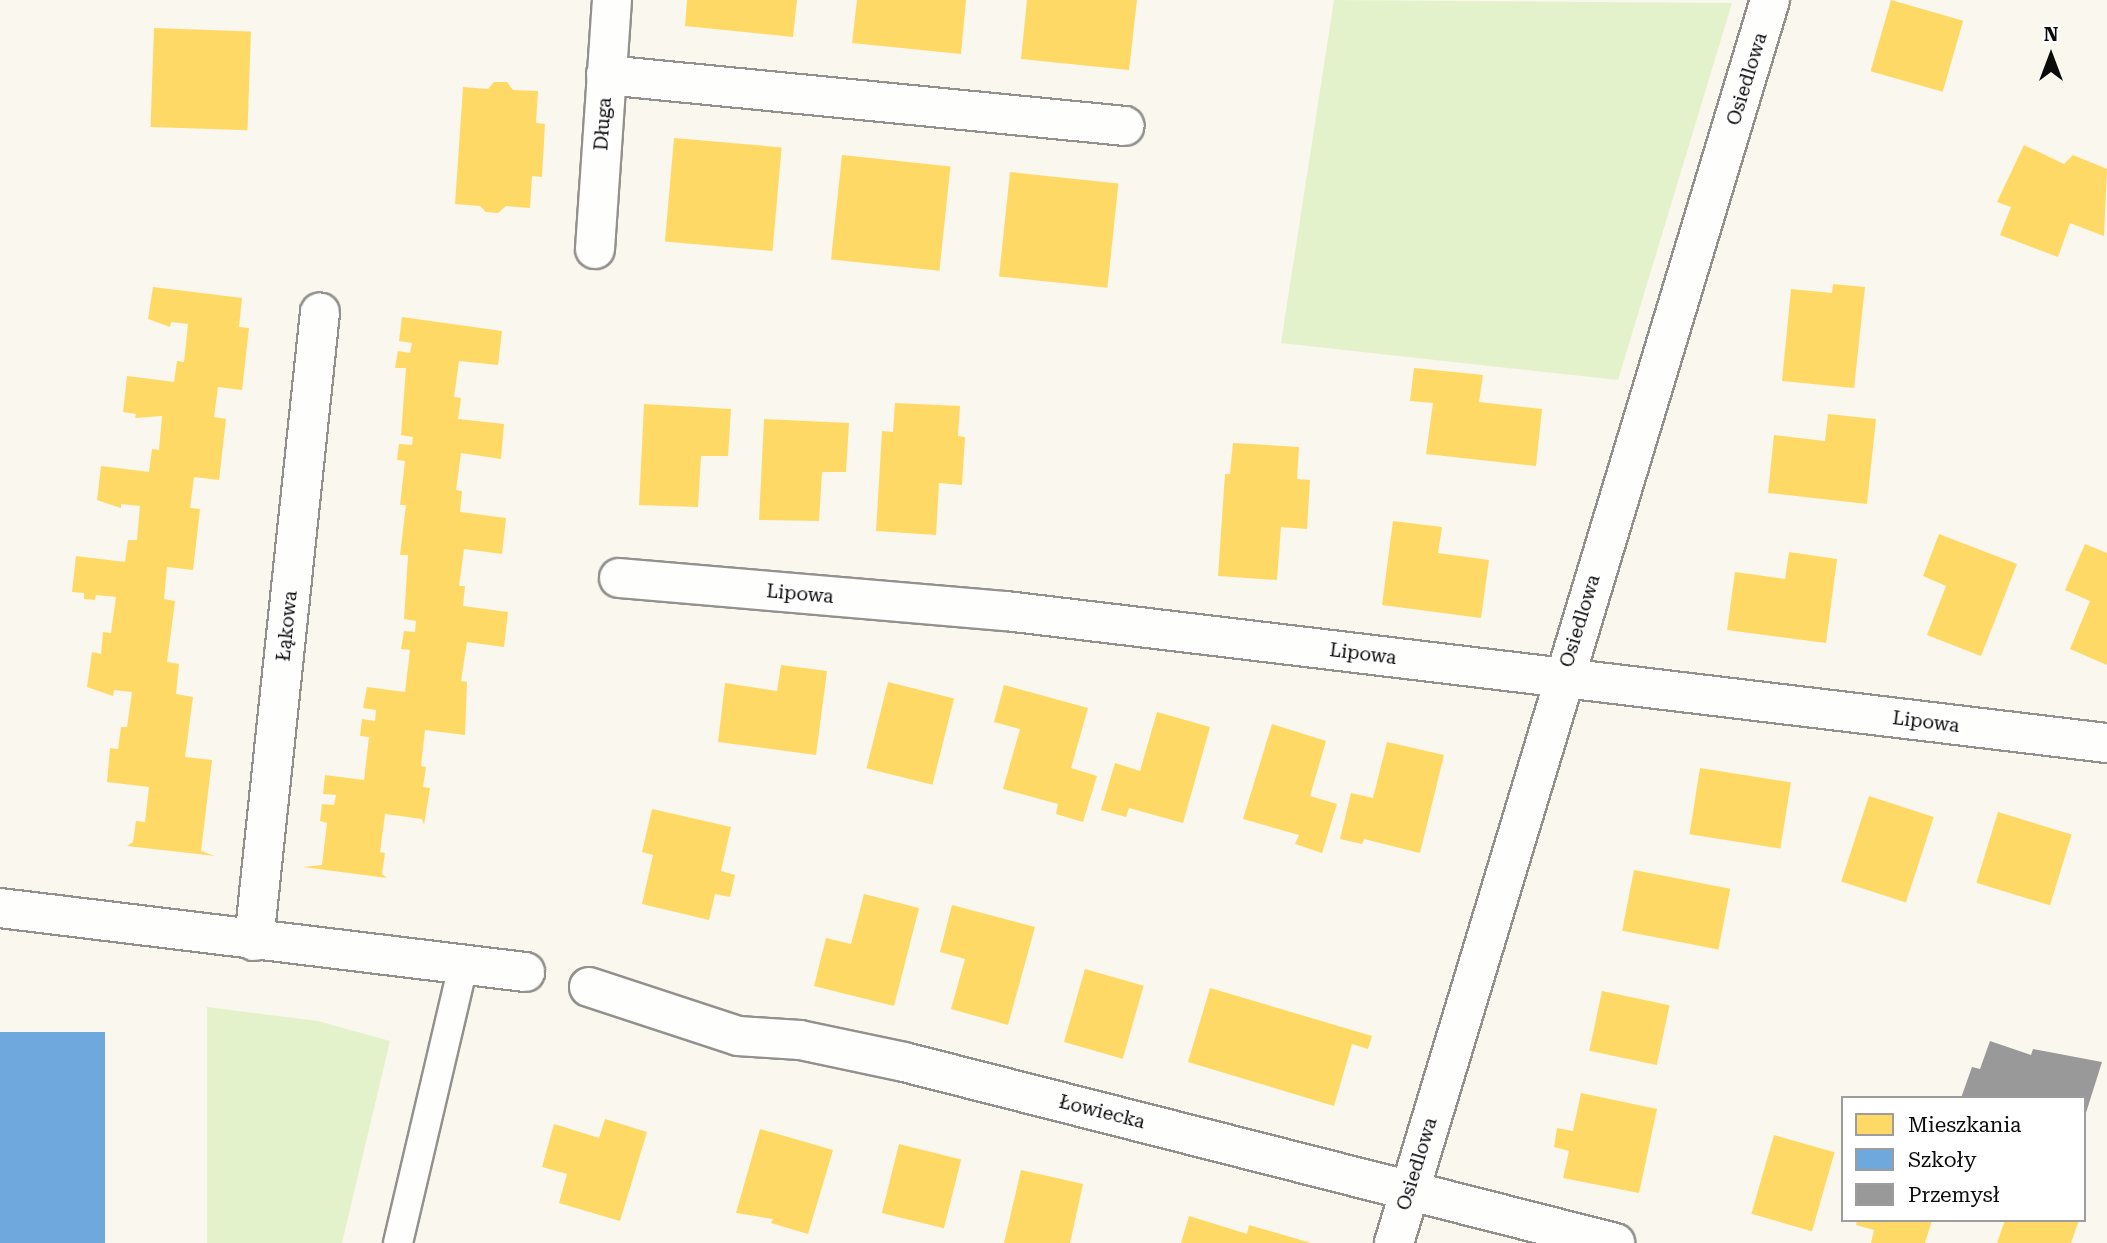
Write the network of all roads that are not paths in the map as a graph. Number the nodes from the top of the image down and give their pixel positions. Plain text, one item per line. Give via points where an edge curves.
1 (612, 0) edge
2 (1770, 0) edge
3 (606, 75) junction
4 (1125, 126) dead end
5 (595, 249) dead end
6 (320, 312) dead end
7 (619, 578) dead end
8 (1562, 678) junction
9 (2107, 744) edge
10 (0, 908) edge
11 (254, 940) junction
12 (463, 966) junction
13 (526, 972) dead end
14 (589, 987) dead end
15 (1410, 1189) junction
16 (398, 1243) edge
17 (1394, 1243) edge
18 (1615, 1243) edge

1 - 3 street, Długa
2 - 8 street, Osiedlowa
3 - 4 street
3 - 5 street, Długa
6 - 11 street, Łąkowa
7 - 8 street, Lipowa via 1006,611
8 - 9 street, Lipowa
8 - 15 street, Osiedlowa
10 - 11 street
11 - 12 street
12 - 13 street
12 - 16 lane
14 - 15 street, Łowiecka via 738,1036 800,1040 904,1062
15 - 17 street, Osiedlowa
15 - 18 street, Łowiecka

